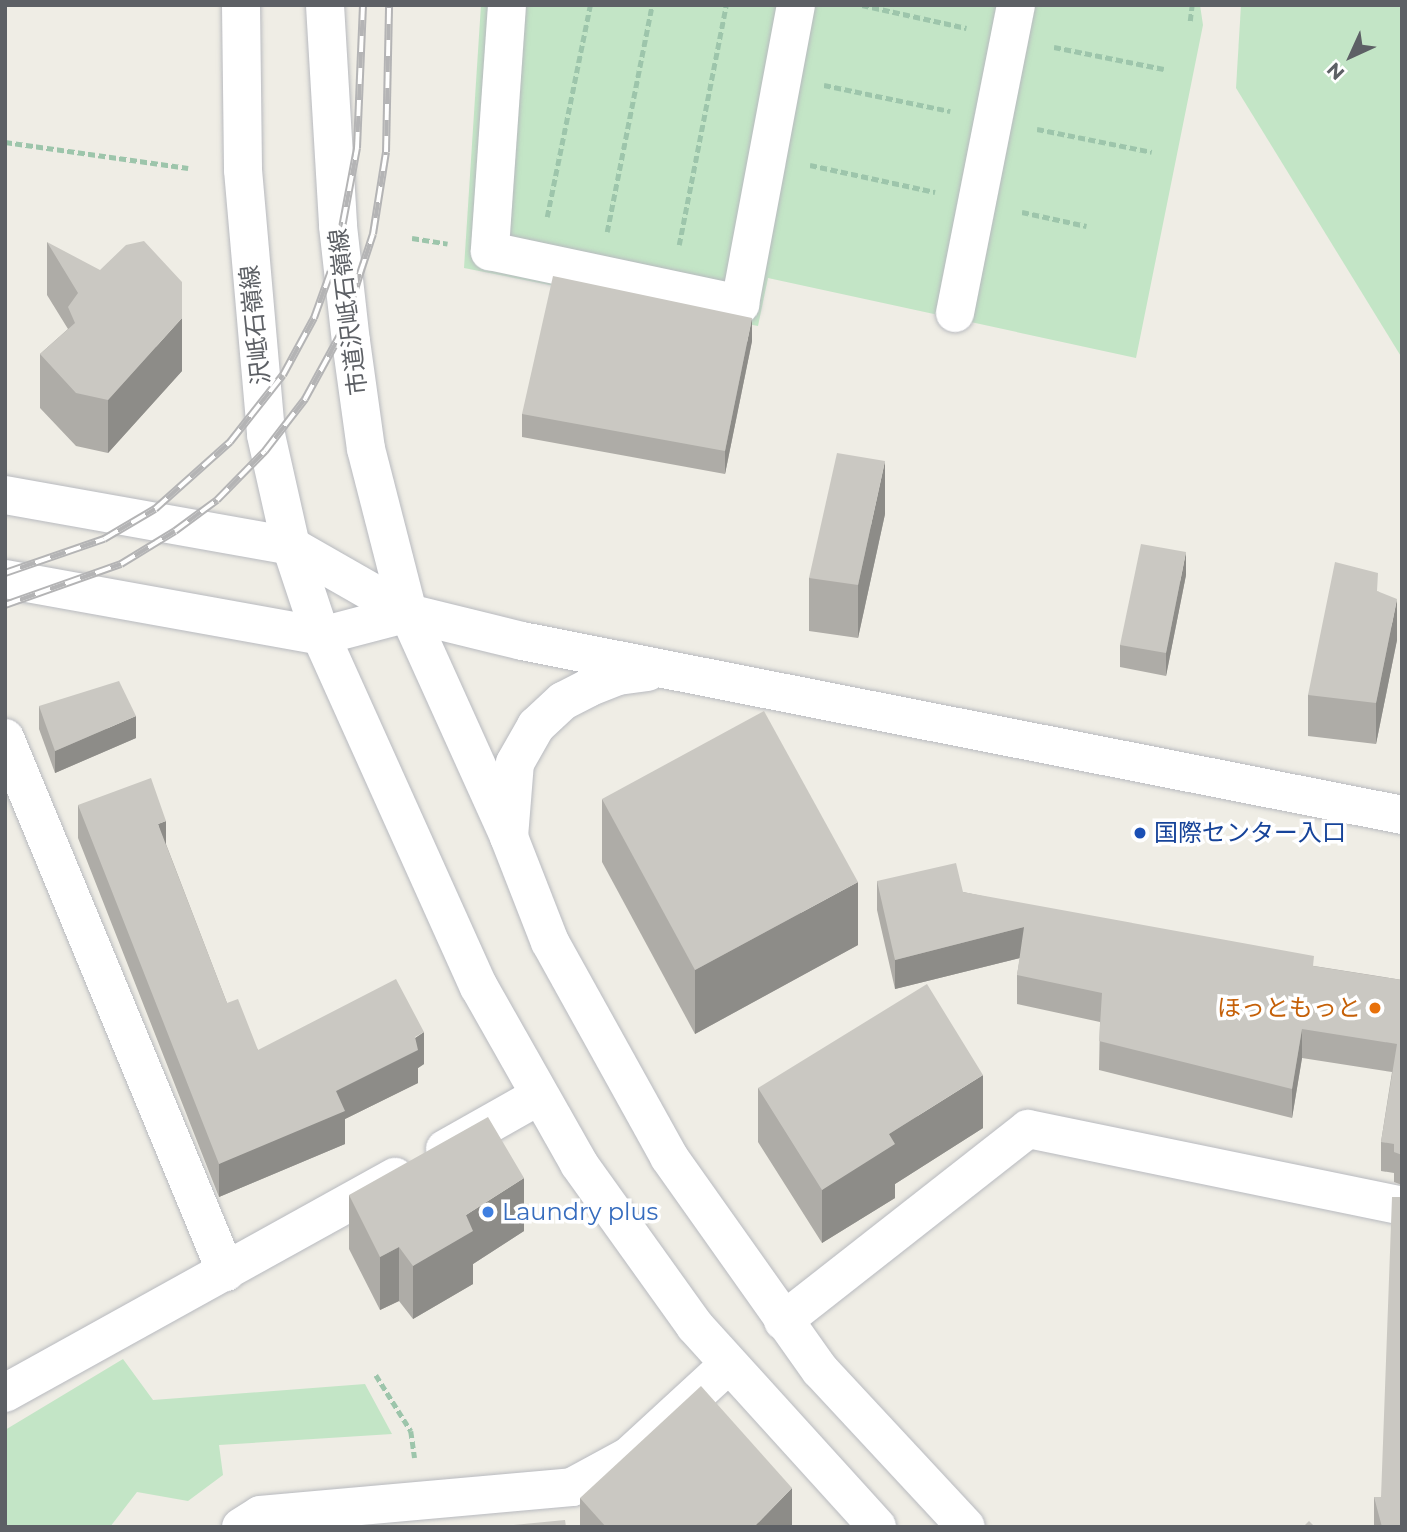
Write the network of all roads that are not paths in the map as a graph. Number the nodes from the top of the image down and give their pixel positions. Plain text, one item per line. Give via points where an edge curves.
1 (241, 5) edge
2 (325, 5) edge
3 (507, 5) edge
4 (796, 5) edge
5 (1016, 5) edge
6 (955, 313) dead end
7 (5, 495) edge
8 (291, 546) junction
9 (5, 579) edge
10 (408, 613) junction
11 (321, 636) junction
12 (661, 671) junction
13 (5, 738) edge
14 (1402, 815) edge
15 (509, 836) junction
16 (537, 1097) junction
17 (1402, 1206) edge
18 (226, 1272) junction
19 (783, 1321) junction
20 (727, 1366) junction
21 (5, 1393) edge
22 (241, 1527) edge
23 (877, 1527) edge
24 (966, 1527) edge

1 - 8 street, 沢岻石嶺線 via 249,272 266,435
2 - 10 street, 市道沢岻石嶺線 via 338,226 351,341 366,449
3 - 4 street via 490,251 740,304
5 - 6 street
7 - 8 street
8 - 10 street
8 - 11 street, 沢岻石嶺線
9 - 11 street
10 - 11 street
10 - 12 street
10 - 15 street, 市道沢岻石嶺線
11 - 16 street, 沢岻石嶺線 via 473,975
12 - 14 street
12 - 15 street via 618,676 587,688 563,701 536,726 515,763
13 - 18 street
15 - 19 street, 市道沢岻石嶺線 via 550,942 606,1050 669,1157
16 - 18 street
16 - 20 street, 沢岻石嶺線 via 618,1223
17 - 19 street via 1028,1129
18 - 21 street
19 - 24 street, 市道沢岻石嶺線 via 870,1427
20 - 22 street via 629,1456 572,1487 260,1514
20 - 23 street, 沢岻石嶺線

